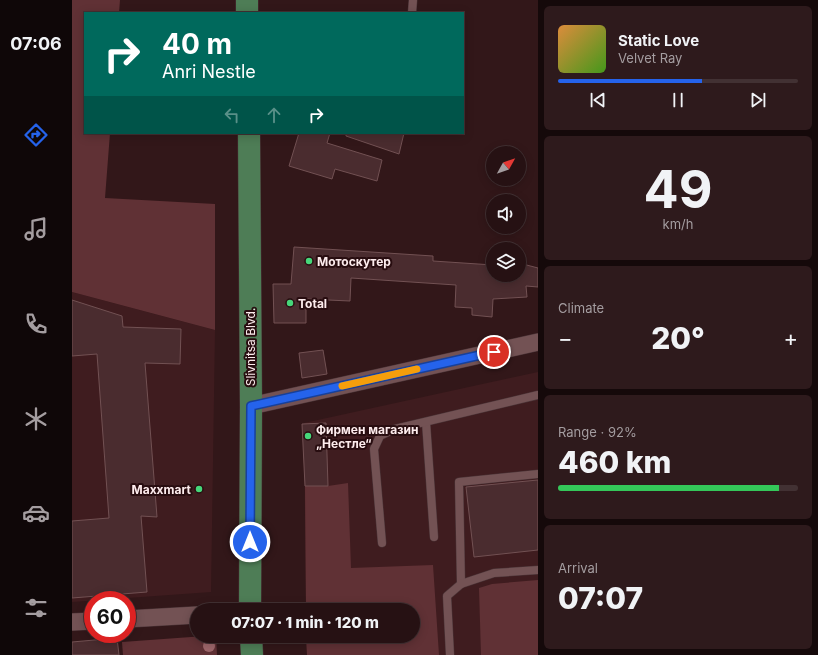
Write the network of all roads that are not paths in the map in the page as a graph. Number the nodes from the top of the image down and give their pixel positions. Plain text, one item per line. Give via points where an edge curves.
1 (247, 0) edge
2 (413, 0) edge
3 (247, 12) edge
4 (412, 12) edge
5 (249, 134) edge
6 (538, 342) edge
7 (538, 395) edge
8 (251, 406) junction
9 (426, 422) junction
10 (538, 474) edge
11 (434, 537) dead end
12 (382, 543) dead end
13 (538, 570) edge
14 (461, 584) junction
15 (250, 603) edge
16 (190, 615) edge
17 (136, 618) edge
18 (84, 621) edge
19 (72, 622) edge
20 (251, 643) edge
21 (252, 655) edge
22 (450, 655) edge

1 - 3 main road
2 - 4 lane
5 - 8 main road, Slivnitsa Blvd.
6 - 8 street
7 - 9 lane
8 - 15 main road, Slivnitsa Blvd.
9 - 11 lane
9 - 12 lane via 395,429 380,436 374,449
10 - 14 lane via 459,482
13 - 14 lane via 494,574
14 - 22 lane via 447,596
16 - 17 street
18 - 19 street
20 - 21 main road

